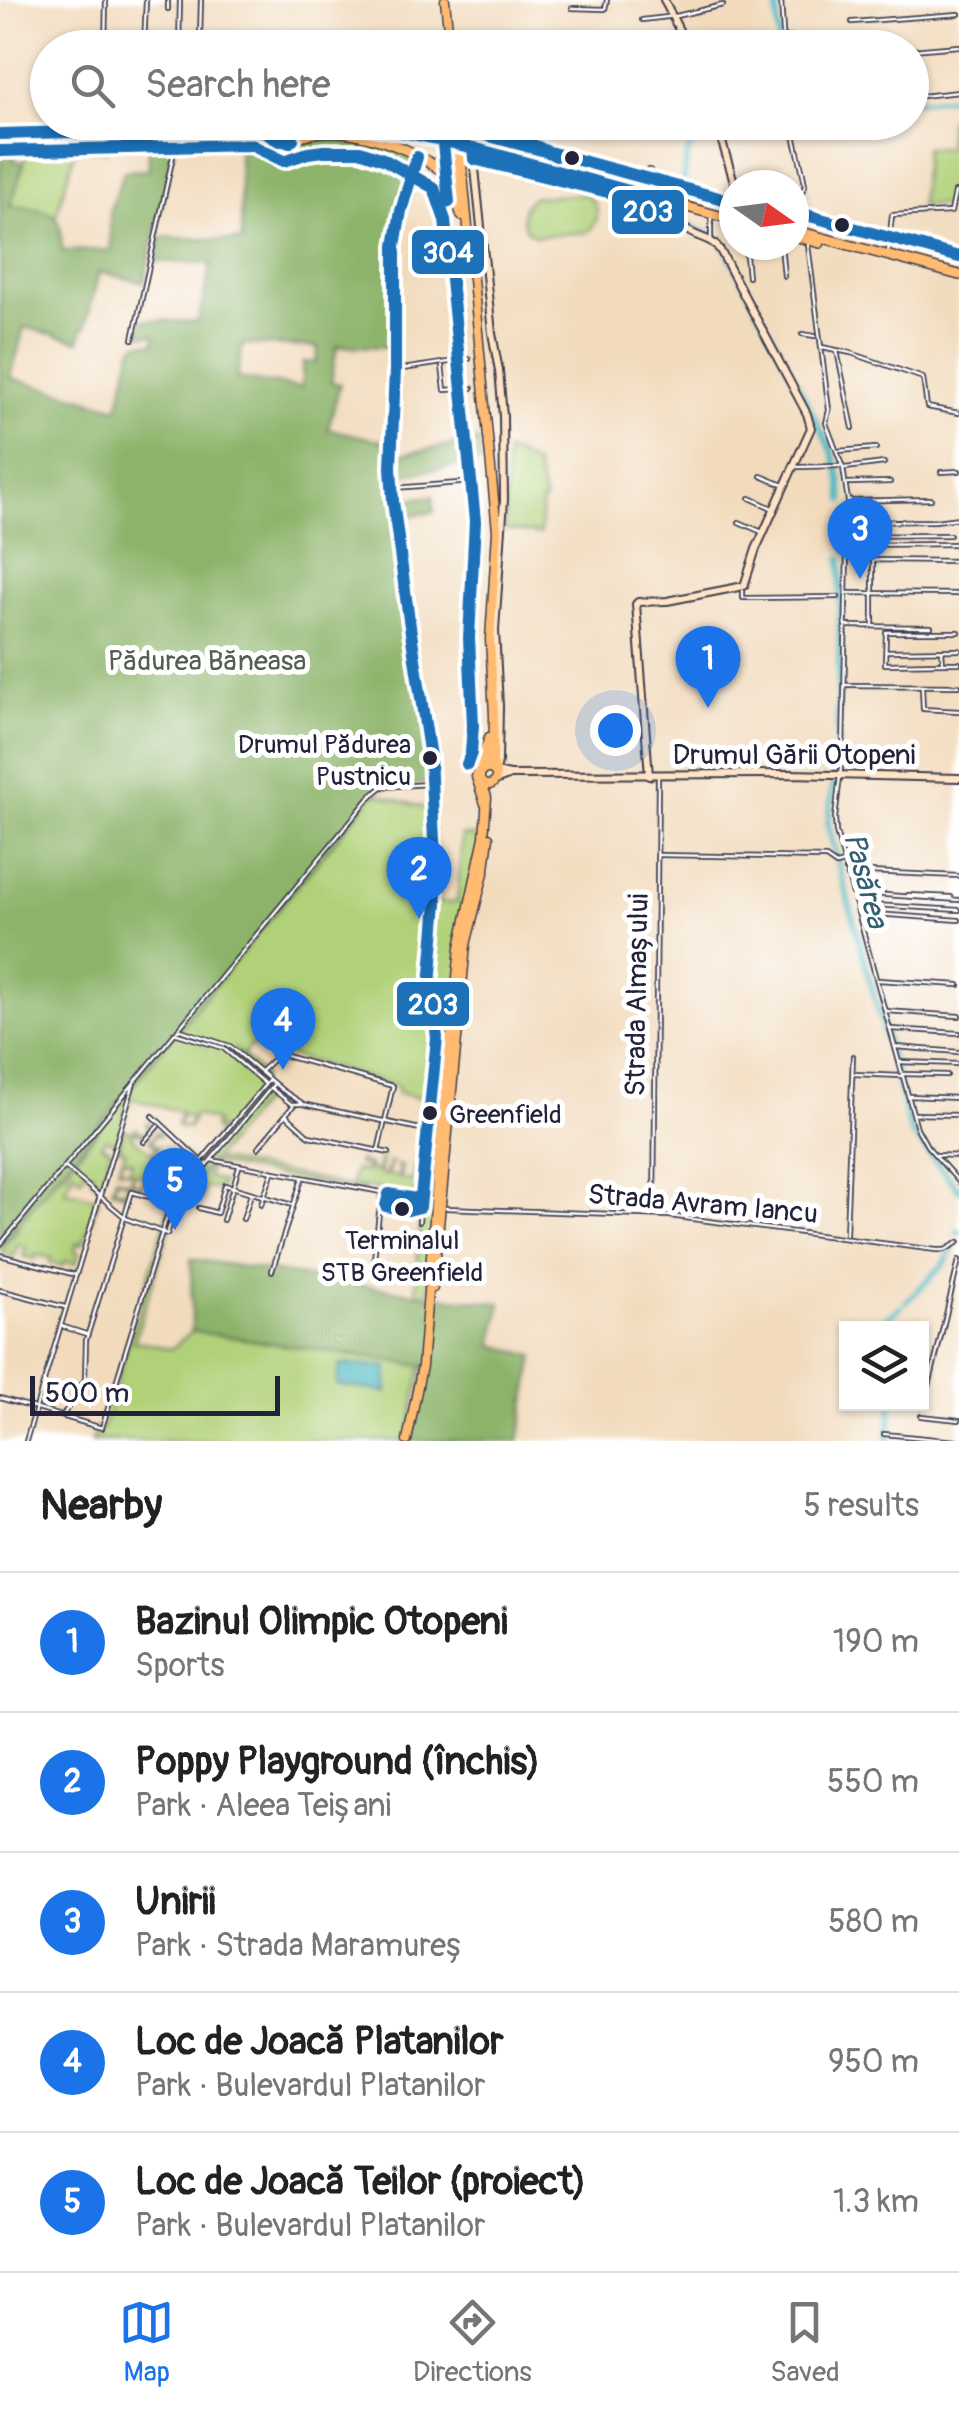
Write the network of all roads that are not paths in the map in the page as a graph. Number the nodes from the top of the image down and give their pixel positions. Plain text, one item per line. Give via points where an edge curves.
1 (106, 0) edge
2 (146, 0) edge
3 (168, 0) edge
4 (180, 0) edge
5 (201, 0) edge
6 (443, 0) edge
7 (607, 0) edge
8 (664, 0) edge
9 (781, 0) edge
10 (724, 5) dead end
11 (572, 8) dead end
12 (168, 9) dead end
13 (959, 14) edge
14 (672, 17) junction
15 (642, 20) dead end
16 (852, 22) dead end
17 (105, 30) edge
18 (145, 30) edge
19 (179, 30) edge
20 (200, 30) edge
21 (446, 30) edge
22 (679, 30) edge
23 (783, 30) edge
24 (959, 46) edge
25 (929, 49) edge
26 (959, 92) edge
27 (929, 95) edge
28 (30, 129) edge
29 (30, 130) edge
30 (0, 131) edge
31 (175, 140) edge
32 (277, 140) edge
33 (281, 140) edge
34 (296, 140) edge
35 (379, 140) edge
36 (442, 140) edge
37 (450, 140) edge
38 (454, 140) edge
39 (460, 140) edge
40 (473, 140) edge
41 (524, 140) edge
42 (721, 140) edge
43 (795, 140) edge
44 (289, 143) junction
45 (451, 150) junction
46 (421, 159) junction
47 (474, 159) junction
48 (441, 167) junction
49 (460, 170) junction
50 (730, 170) edge
51 (802, 170) edge
52 (654, 178) junction
53 (615, 184) junction
54 (630, 188) junction
55 (955, 192) dead end
56 (667, 199) junction
57 (719, 213) edge
58 (647, 214) junction
59 (711, 214) junction
60 (719, 215) edge
61 (462, 216) junction
62 (711, 236) junction
63 (809, 236) edge
64 (809, 237) edge
65 (888, 255) junction
66 (746, 260) edge
67 (782, 260) edge
68 (804, 260) edge
69 (470, 273) junction
70 (784, 276) dead end
71 (748, 277) dead end
72 (959, 278) edge
73 (802, 334) dead end
74 (818, 336) junction
75 (133, 339) dead end
76 (820, 348) junction
77 (837, 349) junction
78 (469, 359) dead end
79 (442, 363) junction
80 (395, 370) junction
81 (472, 388) dead end
82 (959, 413) edge
83 (824, 423) junction
84 (810, 428) junction
85 (853, 428) dead end
86 (876, 448) dead end
87 (837, 451) junction
88 (884, 463) dead end
89 (843, 466) junction
90 (797, 467) dead end
91 (941, 472) dead end
92 (959, 472) edge
93 (762, 476) dead end
94 (472, 482) dead end
95 (890, 482) dead end
96 (846, 483) junction
97 (784, 485) junction
98 (392, 489) junction
99 (750, 498) dead end
100 (930, 499) dead end
101 (848, 501) junction
102 (774, 509) junction
103 (959, 518) edge
104 (739, 522) dead end
105 (848, 522) junction
106 (763, 532) junction
107 (950, 534) dead end
108 (848, 536) junction
109 (959, 544) edge
110 (847, 546) junction
111 (959, 561) edge
112 (744, 586) junction
113 (847, 593) junction
114 (873, 594) junction
115 (959, 594) edge
116 (838, 597) dead end
117 (846, 626) junction
118 (873, 626) junction
119 (931, 627) dead end
120 (959, 632) edge
121 (942, 650) junction
122 (959, 650) edge
123 (886, 651) junction
124 (942, 663) junction
125 (959, 663) edge
126 (844, 685) junction
127 (922, 686) junction
128 (959, 686) edge
129 (491, 690) junction
130 (959, 711) edge
131 (489, 737) junction
132 (483, 770) junction
133 (654, 776) junction
134 (840, 776) junction
135 (959, 778) edge
136 (495, 779) junction
137 (482, 782) junction
138 (431, 784) junction
139 (485, 824) junction
140 (658, 854) junction
141 (843, 862) junction
142 (846, 871) junction
143 (959, 876) edge
144 (852, 893) junction
145 (907, 896) junction
146 (951, 897) dead end
147 (959, 900) edge
148 (856, 904) junction
149 (959, 910) edge
150 (858, 913) junction
151 (959, 920) edge
152 (876, 980) junction
153 (959, 985) edge
154 (885, 1011) junction
155 (959, 1016) edge
156 (890, 1029) junction
157 (176, 1031) junction
158 (959, 1033) edge
159 (895, 1047) junction
160 (959, 1052) edge
161 (854, 1056) dead end
162 (899, 1062) junction
163 (959, 1064) edge
164 (260, 1072) junction
165 (853, 1074) junction
166 (900, 1075) junction
167 (948, 1075) dead end
168 (134, 1082) junction
169 (268, 1082) junction
170 (272, 1086) junction
171 (908, 1096) junction
172 (959, 1098) edge
173 (294, 1104) junction
174 (303, 1104) junction
175 (913, 1114) junction
176 (959, 1115) edge
177 (153, 1116) dead end
178 (286, 1116) junction
179 (385, 1121) junction
180 (159, 1124) junction
181 (426, 1130) junction
182 (144, 1142) dead end
183 (258, 1148) dead end
184 (378, 1151) junction
185 (388, 1153) dead end
186 (936, 1156) junction
187 (959, 1156) edge
188 (210, 1160) junction
189 (201, 1161) junction
190 (206, 1165) junction
191 (240, 1165) junction
192 (64, 1166) junction
193 (272, 1172) junction
194 (302, 1177) junction
195 (959, 1182) edge
196 (233, 1187) junction
197 (381, 1192) junction
198 (251, 1193) junction
199 (421, 1195) junction
200 (100, 1196) junction
201 (264, 1197) junction
202 (171, 1203) junction
203 (262, 1205) dead end
204 (294, 1205) junction
205 (198, 1208) dead end
206 (441, 1208) junction
207 (654, 1214) junction
208 (124, 1216) junction
209 (224, 1220) dead end
210 (243, 1220) dead end
211 (419, 1222) dead end
212 (165, 1233) junction
213 (846, 1237) junction
214 (959, 1243) edge
215 (0, 1245) edge
216 (0, 1255) edge
217 (959, 1260) edge
218 (373, 1270) dead end
219 (272, 1272) dead end
220 (76, 1275) junction
221 (0, 1290) edge
222 (66, 1307) junction
223 (60, 1326) junction
224 (87, 1335) junction
225 (929, 1386) dead end
226 (0, 1398) edge
227 (36, 1407) junction
228 (64, 1415) junction
229 (921, 1416) dead end
230 (959, 1420) edge
231 (884, 1434) dead end
232 (26, 1441) edge
233 (409, 1441) edge
234 (956, 1441) edge

1 - 17 street
2 - 18 street
3 - 12 street
4 - 19 street
5 - 20 street
6 - 21 main road
7 - 11 street via 605,9
8 - 14 street
9 - 23 street
10 - 14 street
13 - 16 street
14 - 15 street
14 - 22 street
24 - 25 street
26 - 27 street
28 - 30 highway
29 - 30 highway
31 - 75 street
32 - 44 highway
33 - 44 highway
34 - 44 highway
35 - 46 highway
36 - 53 highway, bridge
37 - 45 highway
38 - 49 main road
39 - 53 highway, bridge
40 - 47 street
41 - 52 street via 563,159
42 - 50 street
43 - 51 street
45 - 48 highway
45 - 49 highway
46 - 48 highway
46 - 80 street via 396,236
47 - 58 street via 612,192
47 - 136 street via 504,416
48 - 61 highway
49 - 61 main road
49 - 69 main road
52 - 54 highway
52 - 56 highway
53 - 54 highway
54 - 56 highway
54 - 56 highway
54 - 58 highway via 650,202
55 - 65 street via 950,212 892,215
56 - 57 highway
56 - 58 highway
56 - 59 highway
56 - 62 street via 669,214 690,232
59 - 60 highway
59 - 62 street
61 - 69 main road
62 - 84 street
63 - 65 highway
64 - 72 highway
65 - 72 highway
66 - 71 street
67 - 70 street
68 - 74 street
69 - 129 main road via 496,531
73 - 74 street
74 - 76 street
76 - 77 street
76 - 83 street
77 - 82 street via 923,378 927,407
77 - 85 street
78 - 79 street
79 - 80 street
79 - 81 street via 444,390
80 - 98 street
83 - 84 street
83 - 87 street
84 - 97 street
86 - 87 street
87 - 89 street
88 - 89 street
89 - 90 street
89 - 96 street
91 - 92 street
93 - 97 street
94 - 98 street
95 - 96 street
96 - 101 street
97 - 102 street
98 - 138 street
99 - 102 street
100 - 101 street
101 - 105 street
102 - 106 street
103 - 105 street
104 - 106 street
105 - 108 street
106 - 112 street
107 - 108 street
108 - 110 street
109 - 110 street
110 - 113 street
111 - 114 street via 873,560
112 - 116 street via 743,598
112 - 133 street via 636,603
113 - 114 street
113 - 117 street
114 - 115 street
114 - 118 street
117 - 118 street
117 - 126 street
118 - 119 street
120 - 123 street via 886,632
121 - 122 street
121 - 123 street
121 - 124 street
123 - 124 street via 886,664
124 - 125 street
126 - 127 street
126 - 134 street
127 - 128 street
127 - 130 street via 923,709
129 - 131 main road
129 - 136 main road
131 - 132 main road
131 - 139 main road via 476,776
132 - 136 main road via 490,768
132 - 137 main road
133 - 134 street, Drumul Gării Otopeni
133 - 136 street, Drumul Gării Otopeni
133 - 140 street, Strada Almașului
134 - 135 street, Drumul Gării Otopeni
134 - 141 street via 834,824
136 - 137 main road
136 - 206 main road via 487,858 466,946
137 - 139 main road
138 - 157 street via 374,793
138 - 181 street via 437,903 430,986 437,1034
139 - 233 main road via 460,947 422,1366
140 - 141 street
140 - 207 street, Strada Almașului
141 - 142 street
142 - 143 street
142 - 144 street
144 - 145 street
144 - 148 street
145 - 146 street
145 - 147 street
148 - 149 street
148 - 150 street
150 - 151 street
150 - 152 street
152 - 153 street
152 - 154 street
154 - 155 street
154 - 156 street
156 - 158 street
156 - 159 street
157 - 164 street via 227,1044
157 - 168 street
157 - 169 street via 226,1050
159 - 160 street
159 - 162 street
161 - 165 street
162 - 163 street
162 - 166 street
164 - 169 street
164 - 179 street via 279,1054 393,1086
165 - 166 street
165 - 213 street
166 - 167 street
166 - 171 street
168 - 192 street
168 - 200 street
169 - 170 street
169 - 189 street
170 - 173 street
170 - 174 street
170 - 188 street
171 - 172 street
171 - 175 street
173 - 174 street
173 - 178 street
174 - 179 street
175 - 176 street
175 - 186 street
177 - 180 street
178 - 183 street
178 - 184 street via 309,1136
179 - 181 street
179 - 184 street
180 - 182 street
180 - 189 street
181 - 199 street
184 - 185 street
186 - 187 street
186 - 195 street
188 - 190 street
188 - 191 street
189 - 190 street
189 - 202 street
190 - 212 street via 178,1201
191 - 193 street
191 - 196 street
192 - 200 street
192 - 215 street
193 - 194 street
193 - 201 street
194 - 197 street
194 - 204 street
196 - 198 street
196 - 205 street via 225,1185 217,1213
196 - 209 street
197 - 199 street
197 - 218 street
198 - 201 street
198 - 210 street
199 - 211 street
200 - 208 street
200 - 220 street
201 - 203 street
201 - 204 street
202 - 208 street via 132,1192
202 - 212 street
204 - 219 street
206 - 207 street, Strada Avram Iancu
206 - 233 main road via 424,1383
207 - 213 street, Strada Avram Iancu
208 - 212 street
208 - 224 street
212 - 228 street via 102,1428
213 - 214 street, Strada Avram Iancu via 936,1250
216 - 220 street
217 - 225 street
220 - 222 street
221 - 222 street
222 - 223 street
223 - 224 street
223 - 227 street
224 - 228 street via 85,1379
226 - 227 street
227 - 228 street
227 - 232 street
229 - 230 street
231 - 234 street

